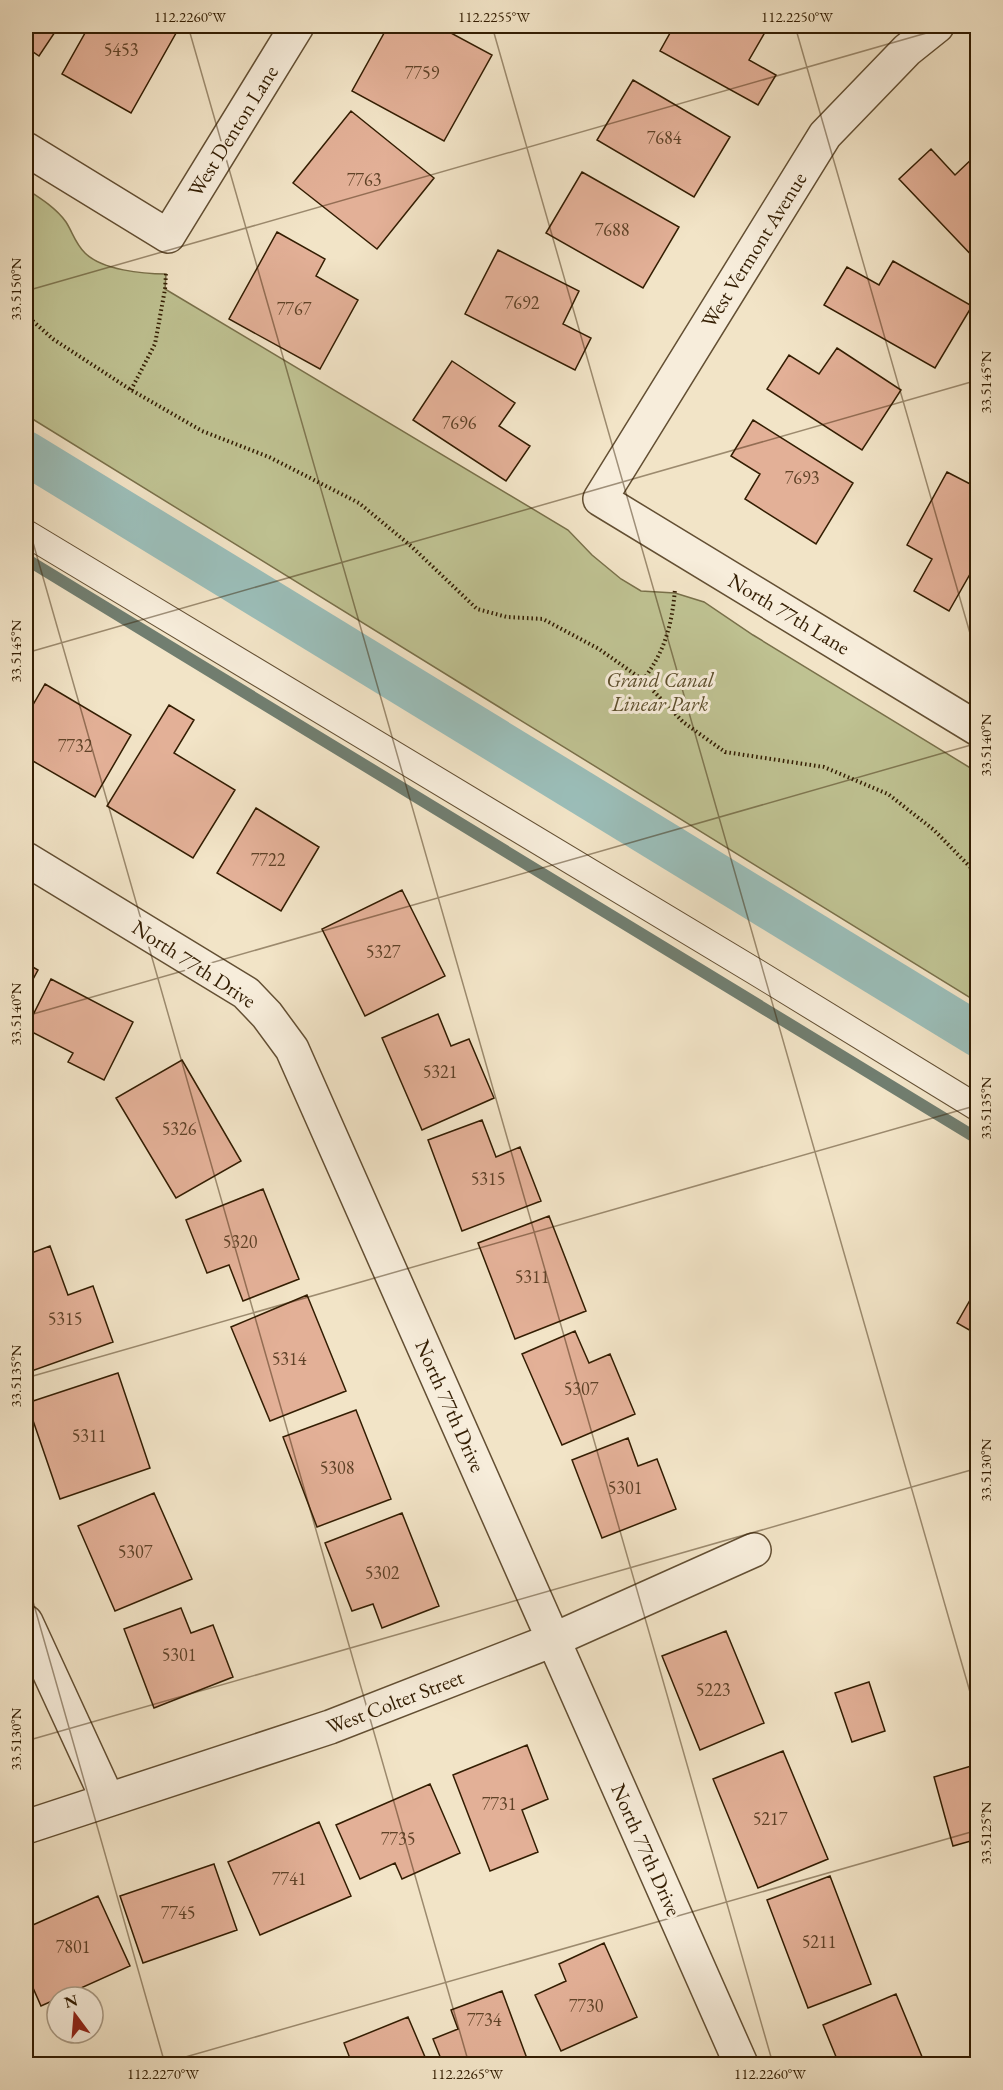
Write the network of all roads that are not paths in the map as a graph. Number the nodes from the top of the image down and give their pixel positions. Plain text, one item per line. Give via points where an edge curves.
1 (297, 26) edge
2 (937, 26) edge
3 (26, 149) edge
4 (600, 499) joint
5 (26, 533) edge
6 (978, 729) edge
7 (26, 859) edge
8 (978, 1108) edge
9 (754, 1550) dead end
10 (26, 1622) edge
11 (553, 1640) junction
12 (108, 1800) junction
13 (26, 1827) edge
14 (741, 2064) edge

1 - 3 street, West Denton Lane via 168,236
2 - 4 street, West Vermont Avenue via 907,50 825,135
4 - 6 street, North 77th Lane
5 - 8 lane
7 - 11 street, North 77th Drive via 246,993 292,1049
9 - 11 street, West Colter Street
10 - 12 street
11 - 12 street, West Colter Street via 330,1727
11 - 14 street, North 77th Drive
12 - 13 street, West Colter Street

